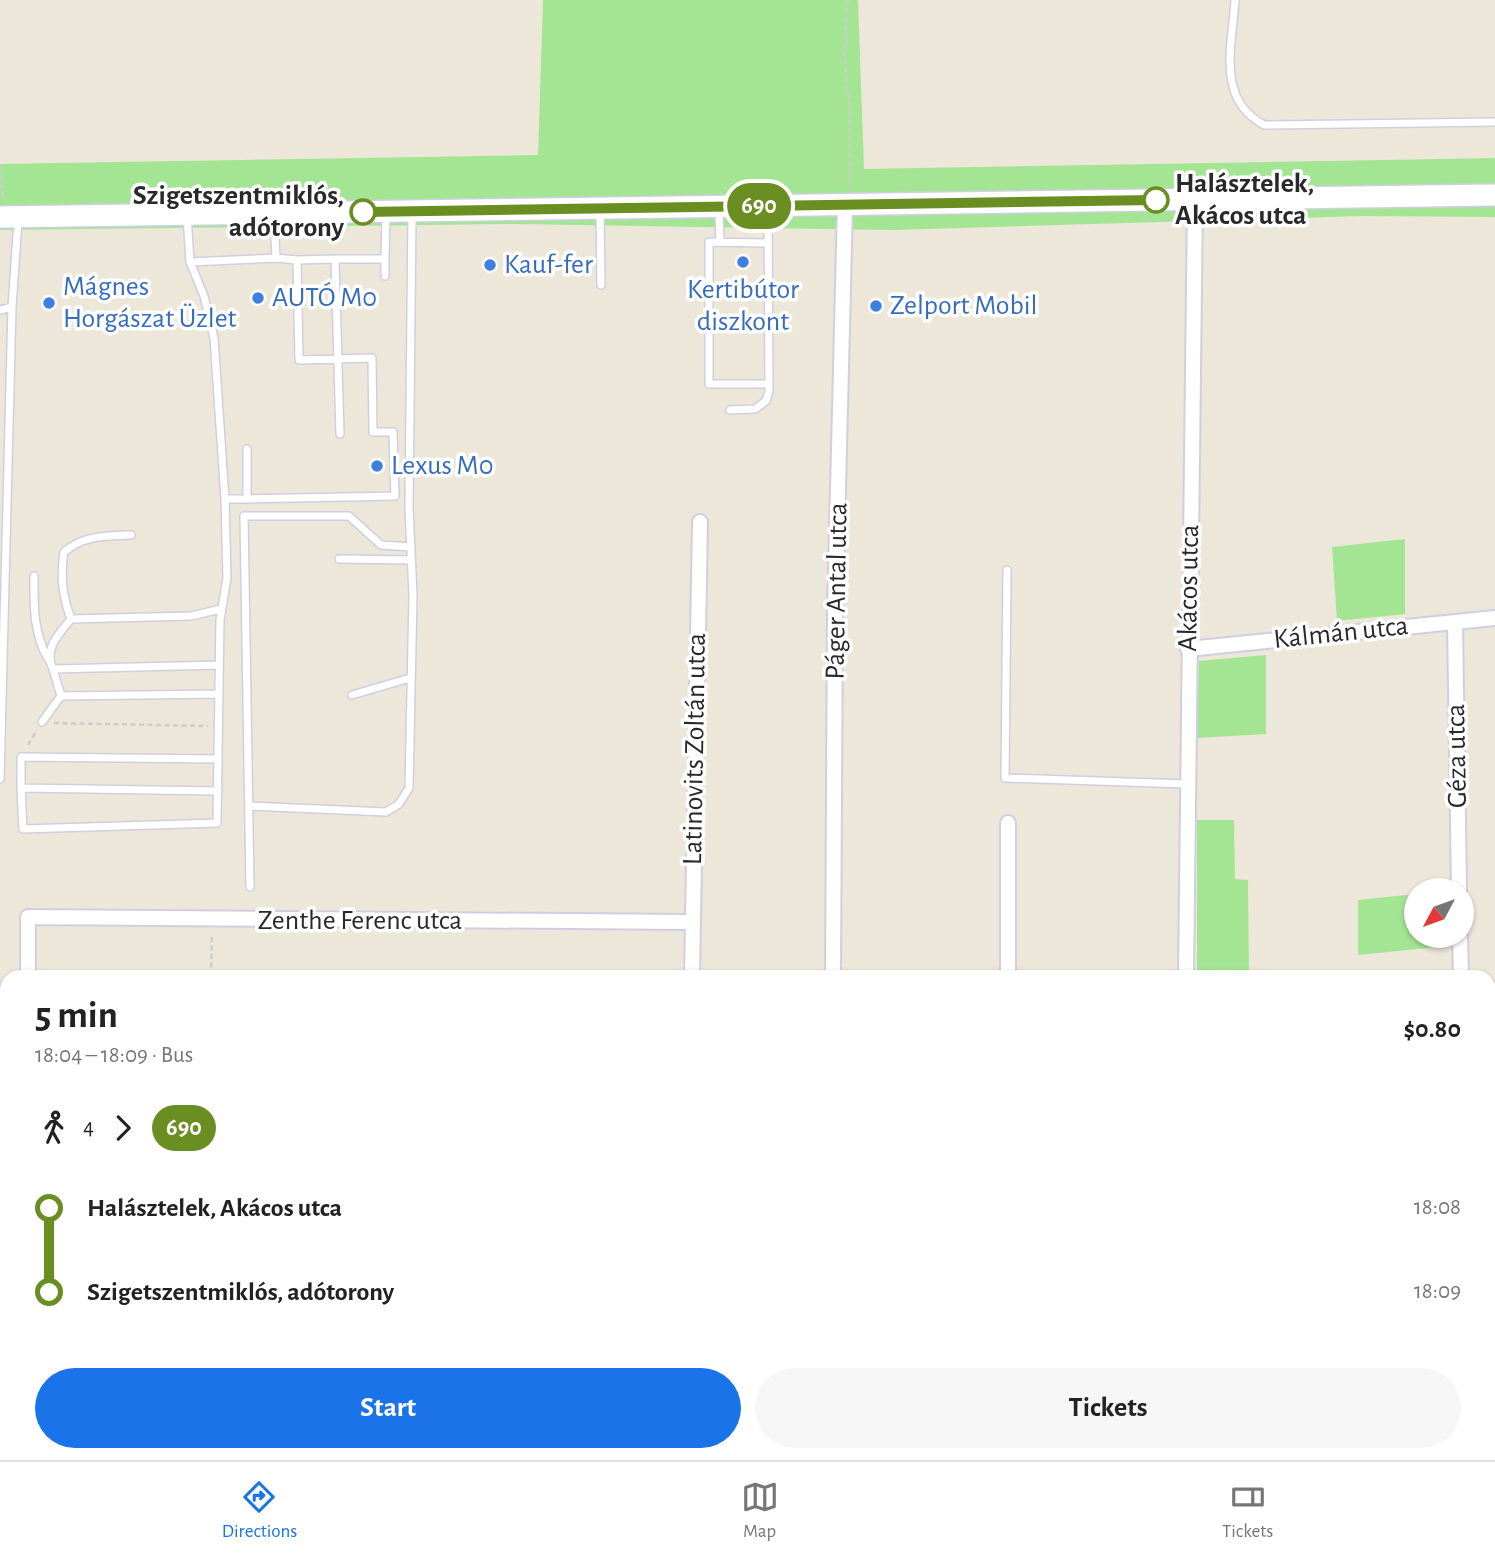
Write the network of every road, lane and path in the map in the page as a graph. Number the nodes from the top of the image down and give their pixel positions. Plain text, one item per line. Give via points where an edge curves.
1 (848, 0) edge
2 (1235, 0) edge
3 (1495, 122) edge
4 (0, 166) edge
5 (1495, 195) edge
6 (1195, 200) junction
7 (847, 205) junction
8 (719, 206) junction
9 (768, 206) junction
10 (600, 209) junction
11 (412, 211) junction
12 (386, 212) junction
13 (274, 213) junction
14 (187, 214) junction
15 (7, 217) edge
16 (720, 241) junction
17 (768, 243) junction
18 (276, 258) junction
19 (335, 259) junction
20 (385, 259) junction
21 (297, 260) junction
22 (190, 262) junction
23 (385, 276) dead end
24 (601, 285) dead end
25 (12, 307) junction
26 (0, 310) edge
27 (337, 359) junction
28 (10, 377) junction
29 (0, 379) edge
30 (769, 384) junction
31 (730, 410) dead end
32 (340, 434) dead end
33 (10, 440) junction
34 (0, 442) edge
35 (247, 449) dead end
36 (225, 499) junction
37 (247, 499) junction
38 (4, 508) edge
39 (700, 522) dead end
40 (131, 536) dead end
41 (411, 547) junction
42 (339, 559) dead end
43 (411, 560) junction
44 (1007, 570) dead end
45 (3, 571) edge
46 (34, 576) dead end
47 (221, 609) junction
48 (1495, 618) edge
49 (71, 619) junction
50 (1455, 622) junction
51 (1188, 649) junction
52 (48, 659) junction
53 (219, 665) junction
54 (52, 669) junction
55 (410, 678) junction
56 (219, 694) junction
57 (352, 695) dead end
58 (61, 696) junction
59 (1, 705) edge
60 (42, 722) junction
61 (218, 727) junction
62 (21, 757) junction
63 (218, 759) junction
64 (0, 779) edge
65 (1187, 784) junction
66 (21, 788) junction
67 (218, 791) junction
68 (250, 806) junction
69 (1008, 823) dead end
70 (1459, 878) edge
71 (250, 887) dead end
72 (212, 920) junction
73 (692, 922) junction
74 (1460, 948) edge
75 (28, 970) edge
76 (211, 970) edge
77 (692, 970) edge
78 (834, 970) edge
79 (1008, 970) edge
80 (1186, 970) edge
81 (1461, 970) edge

1 - 7 path via 844,55 850,113
2 - 3 lane via 1234,98 1246,115 1264,125
4 - 15 path
5 - 6 main road
6 - 7 main road
6 - 51 street, Akácos utca
7 - 9 main road
7 - 78 street, Páger Antal utca via 835,612
8 - 9 main road
8 - 10 main road
8 - 16 lane
9 - 17 lane
10 - 11 main road
10 - 24 lane
11 - 12 main road
11 - 41 lane
12 - 13 main road
12 - 20 lane
13 - 14 main road
13 - 18 lane
14 - 15 main road
14 - 22 lane
15 - 25 lane via 15,236
16 - 17 lane
16 - 30 lane via 709,242 709,384
17 - 30 lane
18 - 21 lane
18 - 22 lane
19 - 20 lane
19 - 21 lane
19 - 27 lane
20 - 23 lane
21 - 27 lane via 299,360
22 - 36 lane via 214,338
25 - 26 lane
25 - 28 lane
27 - 32 lane
27 - 37 lane via 372,358 373,432 393,432 395,496
28 - 29 lane
28 - 33 lane
30 - 31 lane via 766,401 755,408
33 - 34 lane
33 - 38 lane
35 - 37 lane
36 - 37 lane
36 - 47 lane via 227,578
38 - 45 lane
39 - 73 street, Latinovits Zoltán utca
40 - 49 lane via 95,536 75,542 64,552 63,598
41 - 43 lane
41 - 68 lane via 381,545 349,516 244,516
42 - 43 lane
43 - 55 lane
44 - 65 lane via 1004,778
45 - 59 lane
46 - 52 lane via 34,619
47 - 49 lane via 191,616
47 - 53 lane
48 - 50 street, Kálmán utca
49 - 52 lane via 51,645
50 - 51 street, Kálmán utca
50 - 70 street, Géza utca
51 - 65 street, Akácos utca
52 - 54 lane
53 - 54 lane
53 - 56 lane
54 - 58 lane
55 - 57 lane
55 - 68 lane via 409,788 395,808 386,812
56 - 58 lane
56 - 61 lane
58 - 60 lane
59 - 64 lane
60 - 61 path
60 - 62 path
61 - 63 lane
62 - 63 lane
62 - 66 lane
63 - 67 lane
65 - 80 street, Akácos utca
66 - 67 lane
66 - 67 lane via 23,829 217,823
68 - 71 lane
69 - 79 street
72 - 73 street, Zenthe Ferenc utca
72 - 75 street, Zenthe Ferenc utca via 28,917
72 - 76 path
73 - 77 street, Latinovits Zoltán utca
74 - 81 street

